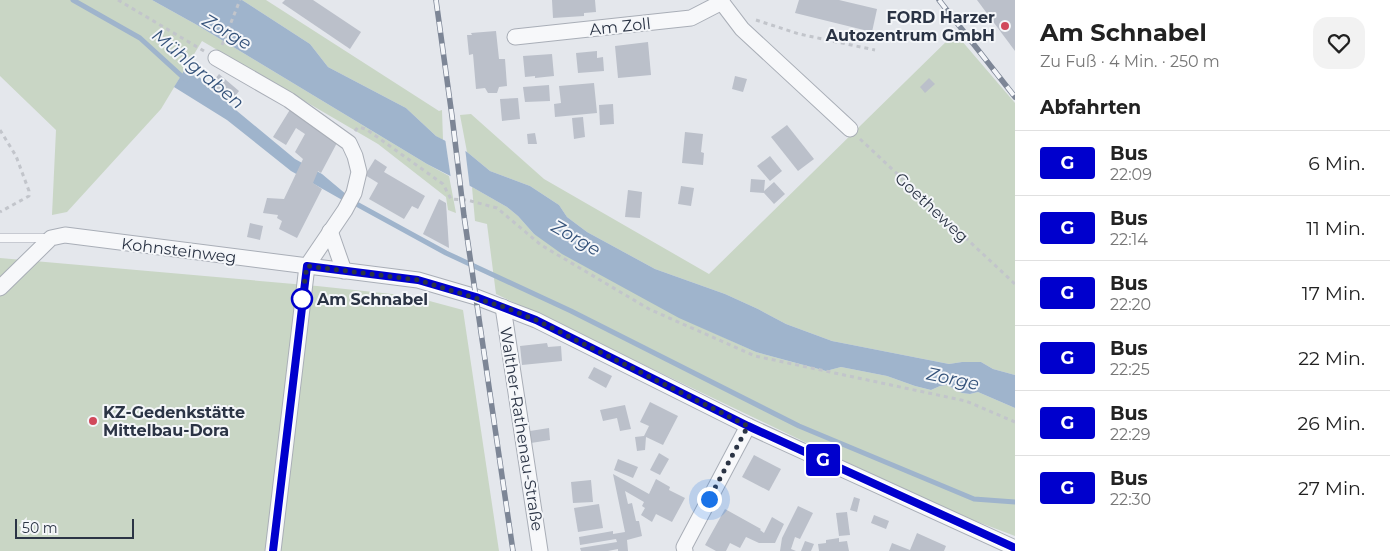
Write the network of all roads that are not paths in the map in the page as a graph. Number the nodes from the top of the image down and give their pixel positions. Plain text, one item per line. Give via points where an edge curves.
1 (724, 5) edge
2 (515, 37) dead end
3 (216, 58) road end
4 (850, 129) road end
5 (330, 232) junction
6 (0, 238) edge
7 (51, 238) junction
8 (307, 266) junction
9 (344, 270) junction
10 (0, 288) edge
11 (504, 307) junction
12 (748, 426) junction
13 (1015, 548) edge
14 (273, 551) edge
15 (540, 551) edge
16 (684, 551) edge

1 - 2 street, Am Zoll via 691,18
1 - 4 street via 742,29
3 - 5 street via 289,100 350,143 359,172 354,193
5 - 8 street
5 - 9 street
6 - 7 lane, Kohnsteinweg
7 - 8 street, Kohnsteinweg via 65,235
7 - 10 street
8 - 9 street, Kohnsteinweg
8 - 14 street
9 - 11 street, Kohnsteinweg via 418,280
11 - 12 street, Kohnsteinweg
11 - 15 street, Walther-Rathenau-Straße
12 - 13 street, Kohnsteinweg
12 - 16 street

